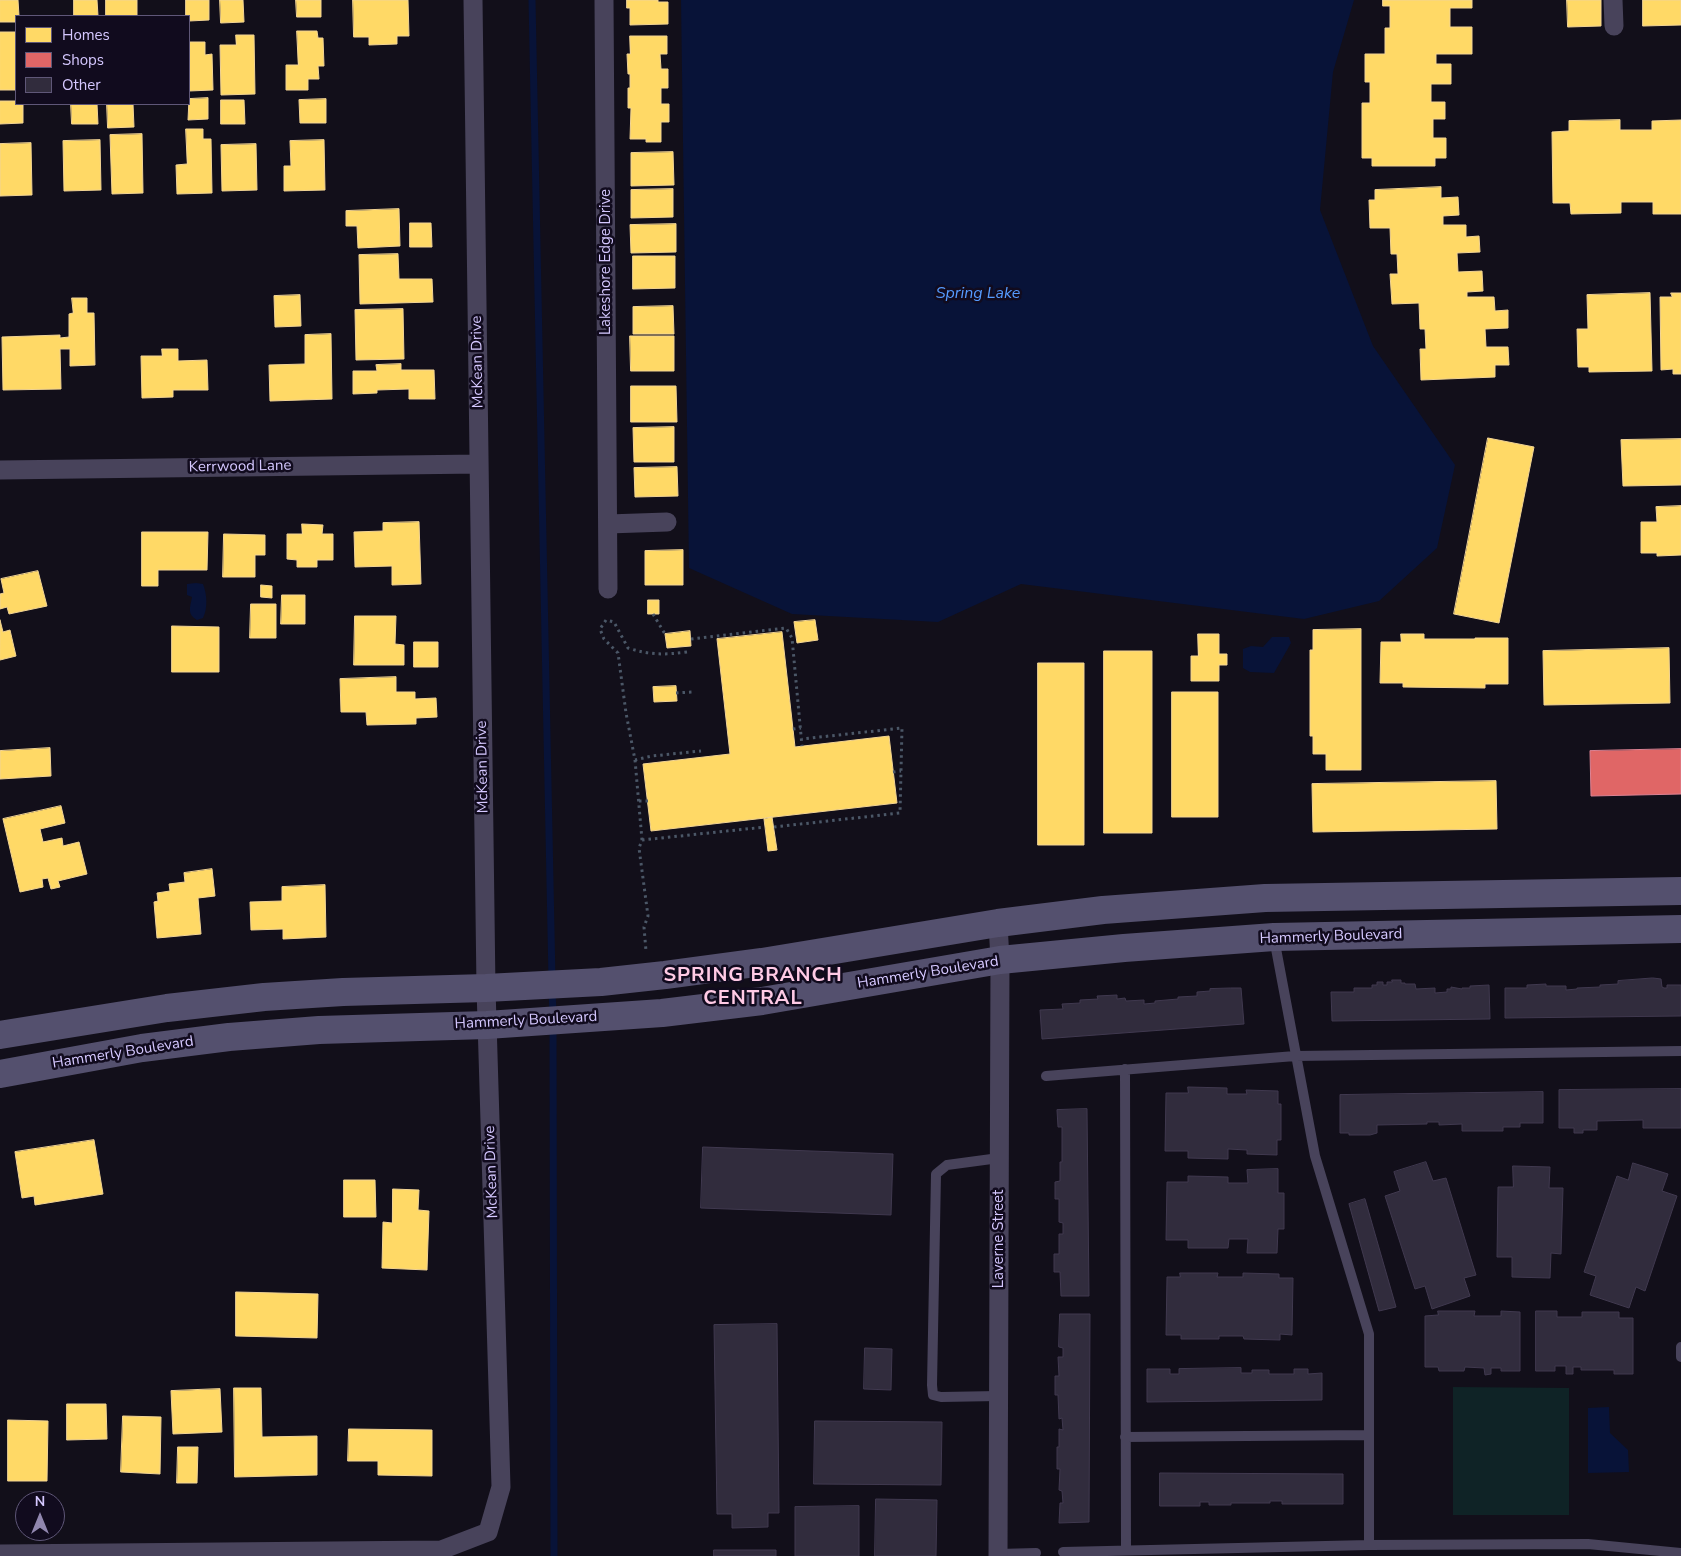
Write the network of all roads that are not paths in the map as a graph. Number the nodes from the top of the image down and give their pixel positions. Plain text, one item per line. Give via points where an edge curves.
1 (473, 0) edge
2 (604, 0) edge
3 (1613, 0) edge
4 (1614, 26) dead end
5 (479, 464) junction
6 (0, 470) edge
7 (667, 522) dead end
8 (608, 524) junction
9 (608, 589) dead end
10 (1681, 891) edge
11 (1629, 892) junction
12 (1266, 898) junction
13 (998, 923) junction
14 (1629, 930) junction
15 (1681, 930) edge
16 (1274, 938) junction
17 (1000, 960) junction
18 (486, 988) junction
19 (487, 1025) junction
20 (34, 1029) junction
21 (0, 1035) edge
22 (1681, 1051) edge
23 (1296, 1056) junction
24 (44, 1066) junction
25 (1125, 1069) junction
26 (0, 1074) edge
27 (1046, 1076) dead end
28 (999, 1158) junction
29 (1681, 1347) edge
30 (1681, 1357) edge
31 (998, 1396) junction
32 (1369, 1435) junction
33 (1125, 1437) junction
34 (1370, 1545) junction
35 (1126, 1550) junction
36 (1063, 1552) dead end
37 (1036, 1553) dead end
38 (1681, 1553) edge
39 (0, 1554) edge
40 (998, 1555) edge

1 - 5 street, McKean Drive
2 - 8 street, Lakeshore Edge Drive
3 - 4 street
5 - 6 street, Kerrwood Lane
5 - 18 street, McKean Drive
7 - 8 street
8 - 9 street, Lakeshore Edge Drive
10 - 11 main road
11 - 12 main road
11 - 14 main road
12 - 13 main road via 1103,910
12 - 16 main road
13 - 17 street, Laverne Street
13 - 18 main road via 762,962 601,982
14 - 15 main road, Hammerly Boulevard
14 - 16 main road, Hammerly Boulevard
16 - 17 main road, Hammerly Boulevard
16 - 23 lane
17 - 19 main road, Hammerly Boulevard via 762,1001 662,1013
17 - 28 street, Laverne Street
18 - 19 street, McKean Drive
18 - 20 main road via 264,997
19 - 24 main road, Hammerly Boulevard via 319,1030 229,1037 142,1048
19 - 39 street, McKean Drive via 501,1487 488,1532 441,1550
20 - 21 main road
20 - 24 main road
22 - 23 lane
23 - 25 lane
23 - 32 lane via 1315,1156 1369,1334
24 - 26 main road, Hammerly Boulevard
25 - 27 lane
25 - 33 lane
28 - 31 street, Laverne Street
28 - 31 lane via 947,1165 936,1174 932,1385 933,1395 942,1397
29 - 30 lane
31 - 40 street, Laverne Street
32 - 33 lane
32 - 34 lane
33 - 35 lane
34 - 35 lane
34 - 38 lane via 1588,1544
35 - 36 lane
37 - 40 lane

